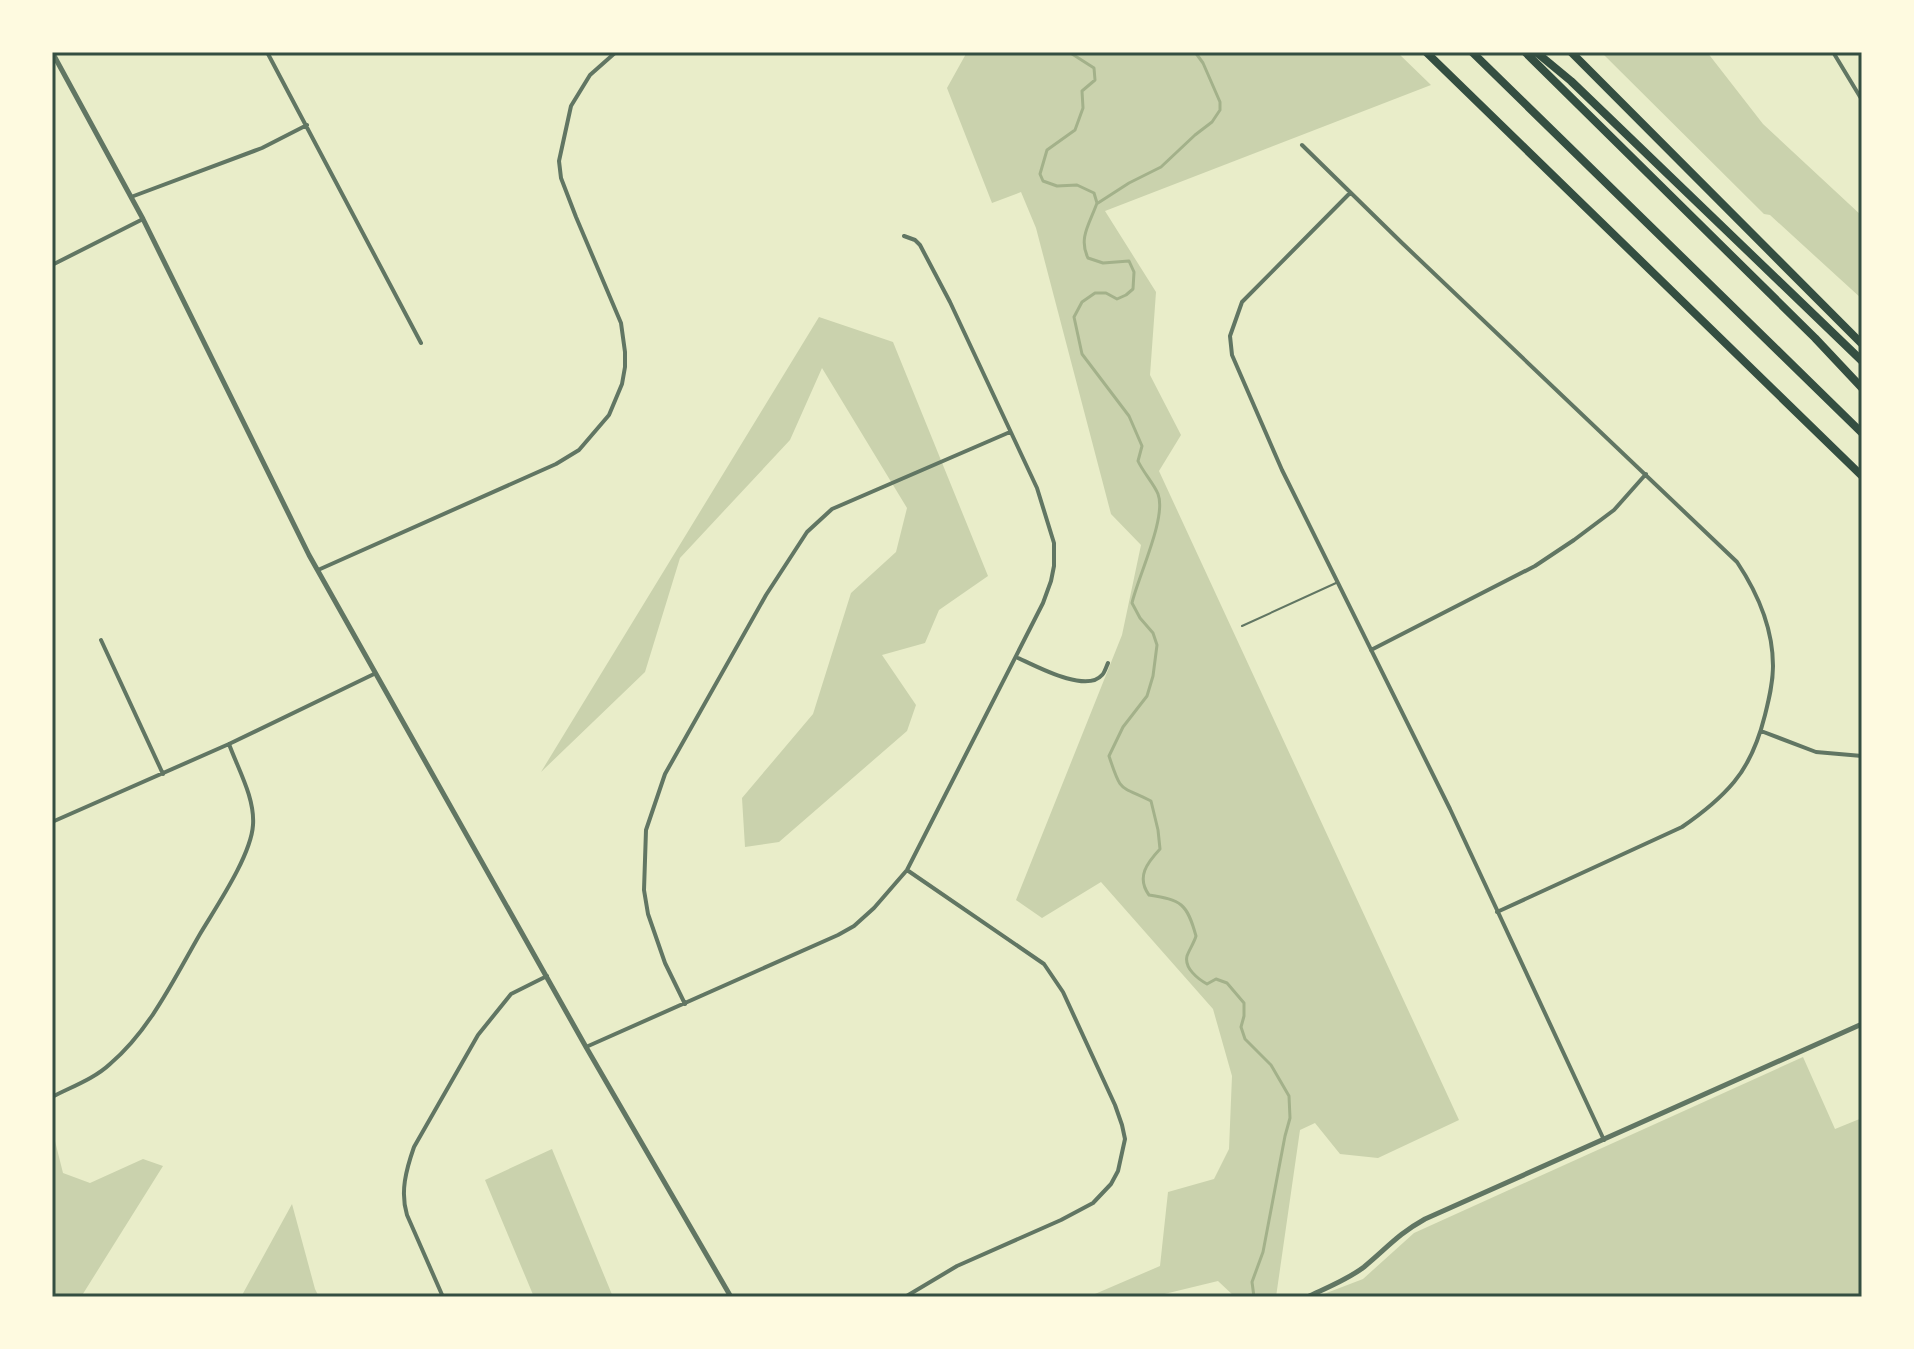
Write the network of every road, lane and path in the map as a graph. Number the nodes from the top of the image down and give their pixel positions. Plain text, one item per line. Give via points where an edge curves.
1 (52, 52) edge
2 (267, 52) edge
3 (616, 52) edge
4 (739, 52) edge
5 (750, 52) edge
6 (1426, 52) edge
7 (1472, 52) edge
8 (1525, 52) edge
9 (1536, 52) edge
10 (1571, 52) edge
11 (1833, 52) edge
12 (1862, 100) edge
13 (307, 125) junction
14 (1302, 145) dead end
15 (1350, 193) junction
16 (131, 197) junction
17 (143, 219) junction
18 (904, 236) dead end
19 (52, 265) edge
20 (421, 343) dead end
21 (1862, 344) edge
22 (1862, 361) edge
23 (1862, 388) edge
24 (1011, 432) junction
25 (1862, 433) edge
26 (1646, 474) junction
27 (1862, 476) edge
28 (318, 570) junction
29 (1337, 582) junction
30 (1242, 626) dead end
31 (101, 640) dead end
32 (1371, 650) junction
33 (1016, 657) junction
34 (1108, 663) dead end
35 (374, 674) junction
36 (1761, 731) junction
37 (229, 744) junction
38 (1862, 756) edge
39 (163, 774) junction
40 (52, 822) edge
41 (907, 870) junction
42 (1497, 912) junction
43 (547, 976) junction
44 (685, 1004) junction
45 (1862, 1024) edge
46 (586, 1047) junction
47 (52, 1097) edge
48 (1604, 1140) junction
49 (443, 1297) edge
50 (731, 1297) edge
51 (905, 1297) edge
52 (1307, 1297) edge

1 - 16 street
2 - 13 street
3 - 28 street via 590,75 576,97 559,161 561,178 621,323 625,367 609,415 579,450 556,464
4 - 5 street
6 - 27 highway
7 - 25 highway
8 - 23 highway
9 - 22 highway via 1583,91
10 - 21 highway
11 - 12 street
13 - 16 street via 262,148
13 - 20 street
14 - 15 street
15 - 26 street
15 - 29 street via 1242,302 1230,336 1238,369
16 - 17 street
17 - 19 street
17 - 28 street
18 - 24 street via 920,245
24 - 33 street via 1037,488 1054,543 1051,581
24 - 44 street via 849,501 817,520 735,650 665,774 646,830 648,914
26 - 32 street via 1614,510 1535,566
26 - 36 street via 1737,562 1758,598 1774,664
28 - 35 street
29 - 30 lane
29 - 32 street
31 - 39 street
32 - 42 street
33 - 34 street via 1084,682 1098,679
33 - 41 street
35 - 37 street
35 - 43 street
36 - 38 street via 1816,752
36 - 42 street via 1735,781 1682,827
37 - 39 street
37 - 47 street via 253,823 237,872 125,1050 95,1075
39 - 40 street
41 - 44 street via 854,926
41 - 51 street via 1044,964 1070,1006 1125,1139 1118,1171 1093,1203 960,1265
42 - 48 street
43 - 46 street
43 - 49 street via 511,994 478,1035 407,1168 403,1202
44 - 46 street
45 - 48 street
46 - 50 street
48 - 52 street via 1425,1219 1345,1280

